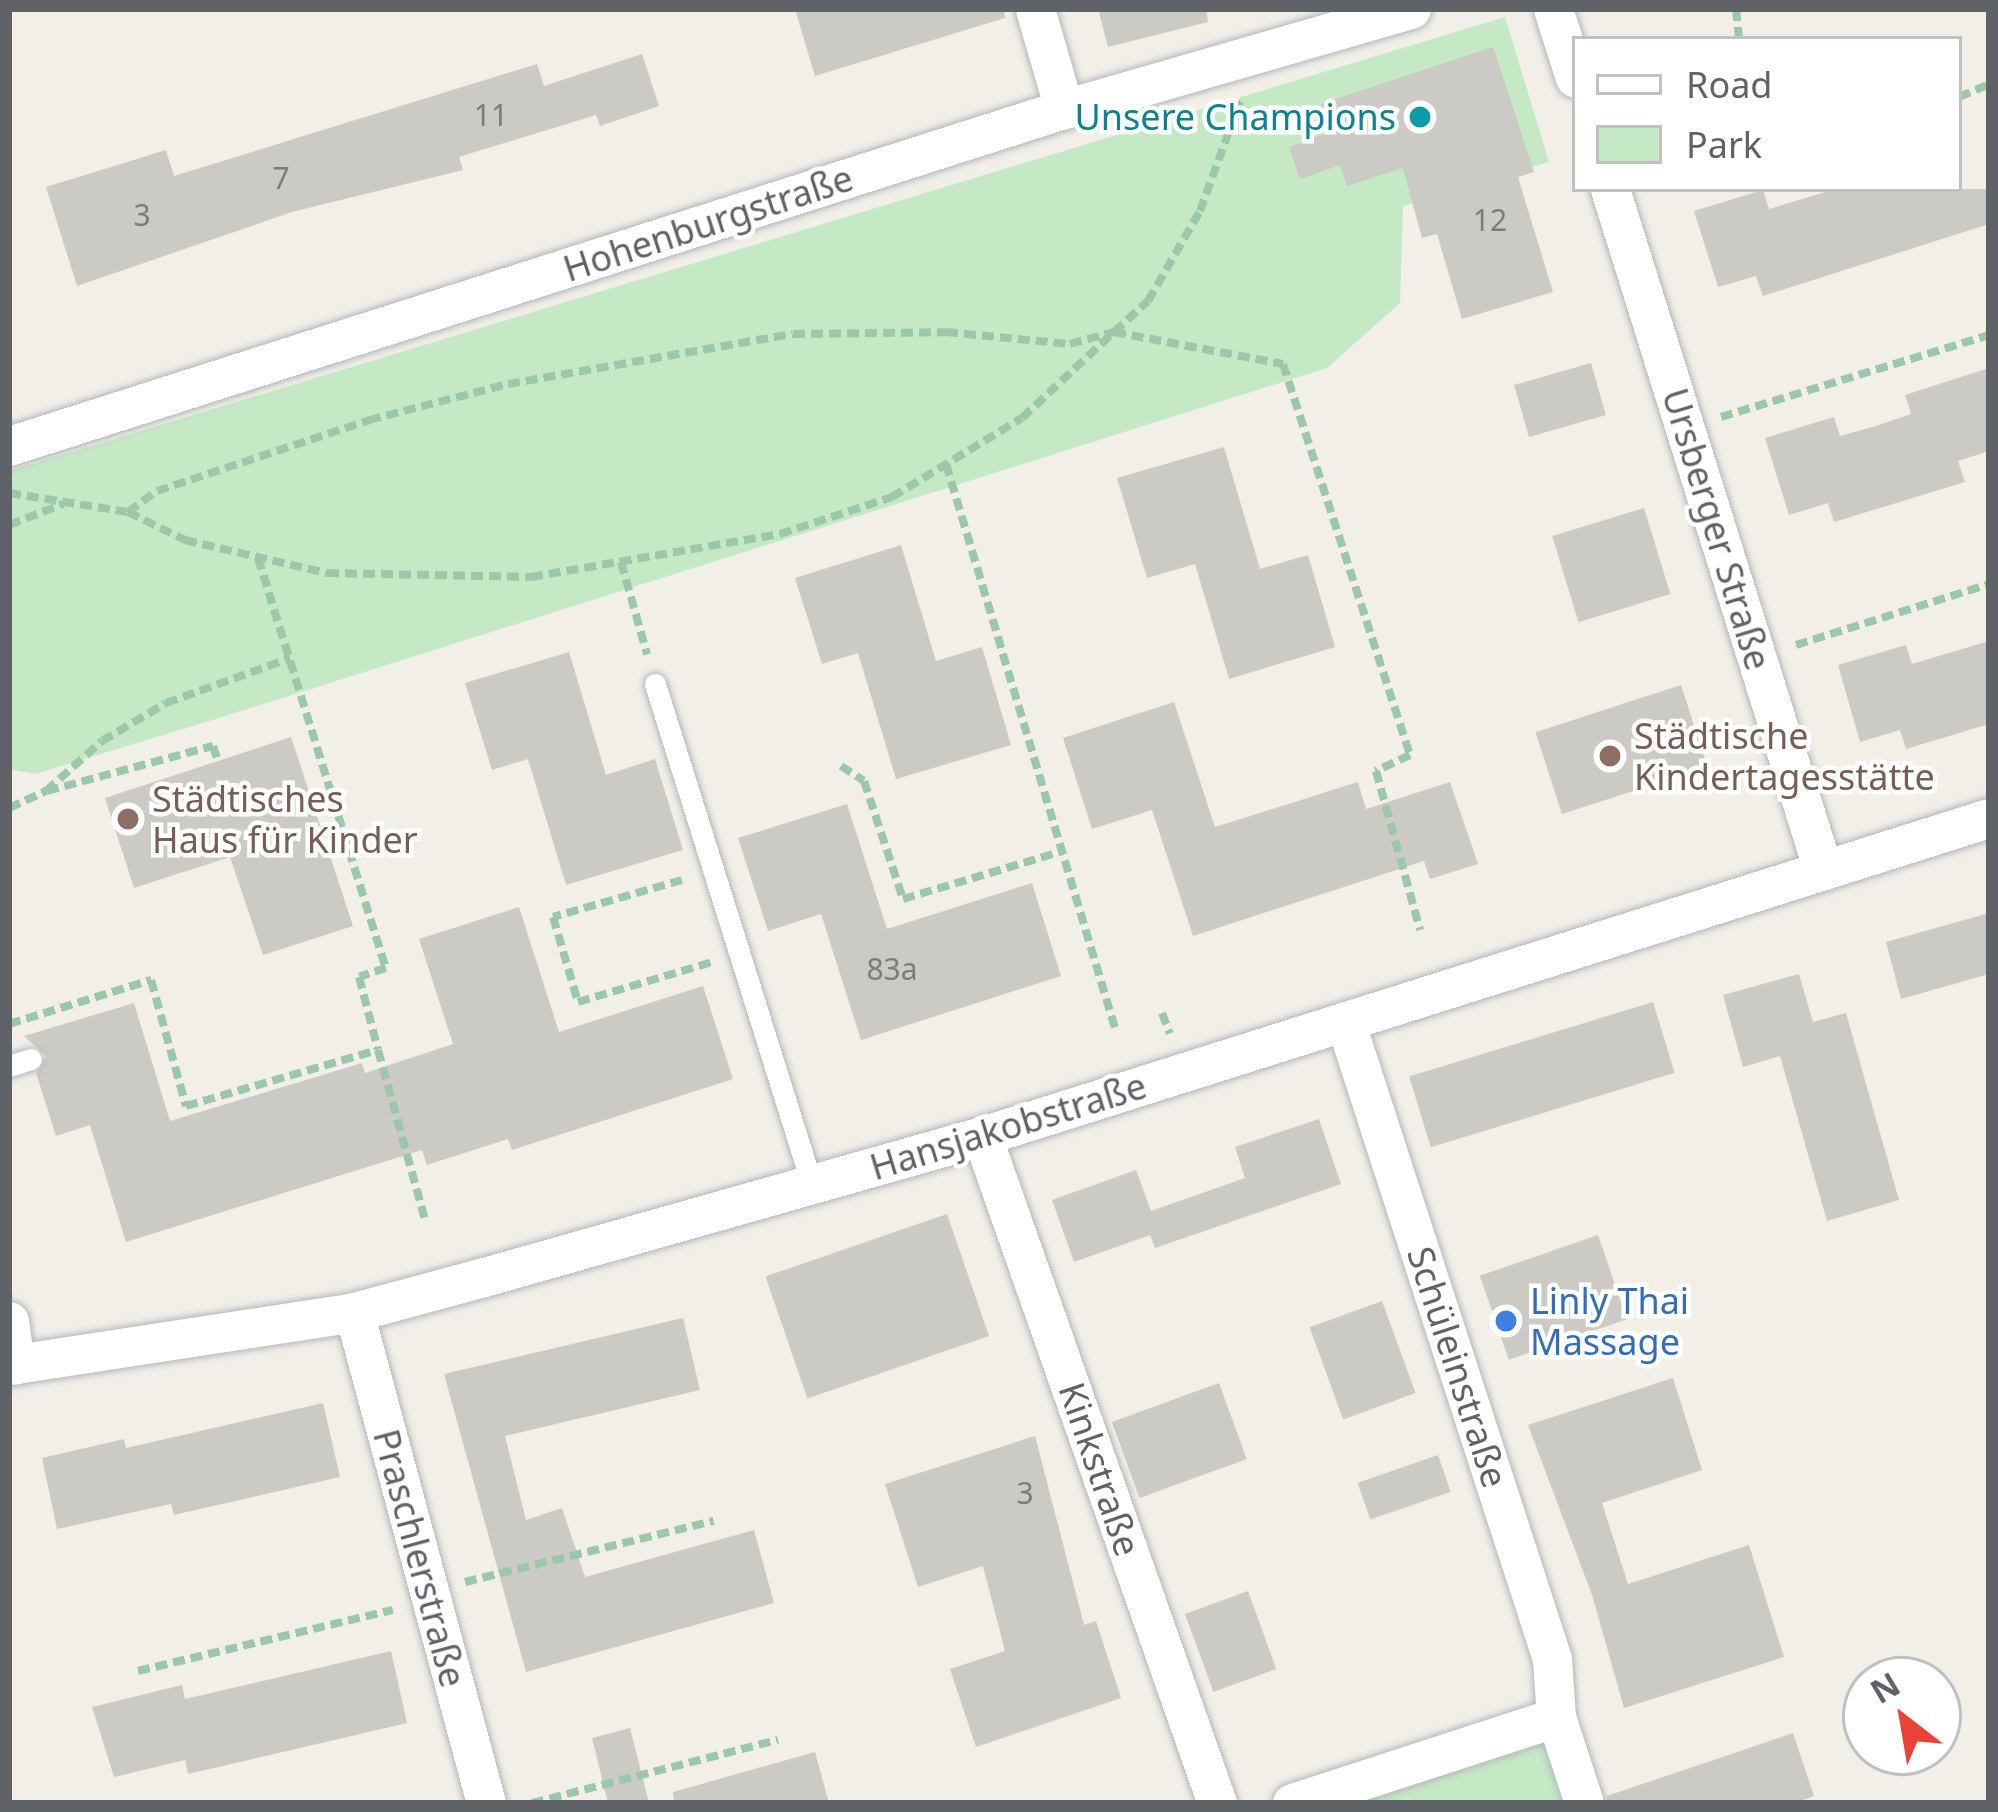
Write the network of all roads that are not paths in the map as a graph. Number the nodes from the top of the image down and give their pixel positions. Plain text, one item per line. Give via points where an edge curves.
1 (1035, 9) edge
2 (1411, 9) edge
3 (1553, 9) edge
4 (1572, 69) edge
5 (1064, 109) junction
6 (1611, 192) edge
7 (9, 446) edge
8 (656, 684) road end
9 (1989, 818) edge
10 (1823, 870) junction
11 (1345, 1021) junction
12 (982, 1136) junction
13 (812, 1185) junction
14 (354, 1312) junction
15 (9, 1321) edge
16 (12, 1365) edge
17 (1556, 1717) junction
18 (486, 1803) edge
19 (1217, 1803) edge
20 (1292, 1803) edge
21 (1584, 1803) edge

1 - 5 street
2 - 5 street, Hohenburgstraße
3 - 4 street
5 - 7 street, Hohenburgstraße
6 - 10 street, Ursberger Straße
8 - 13 lane
9 - 10 street, Hansjakobstraße
10 - 11 street, Hansjakobstraße
11 - 12 street, Hansjakobstraße
11 - 17 street, Schüleinstraße via 1552,1659
12 - 13 street, Hansjakobstraße
12 - 19 street, Kinkstraße
13 - 14 street, Hansjakobstraße
14 - 16 street, Hansjakobstraße
14 - 18 street, Praschlerstraße
15 - 16 street
17 - 20 street
17 - 21 street, Schüleinstraße

